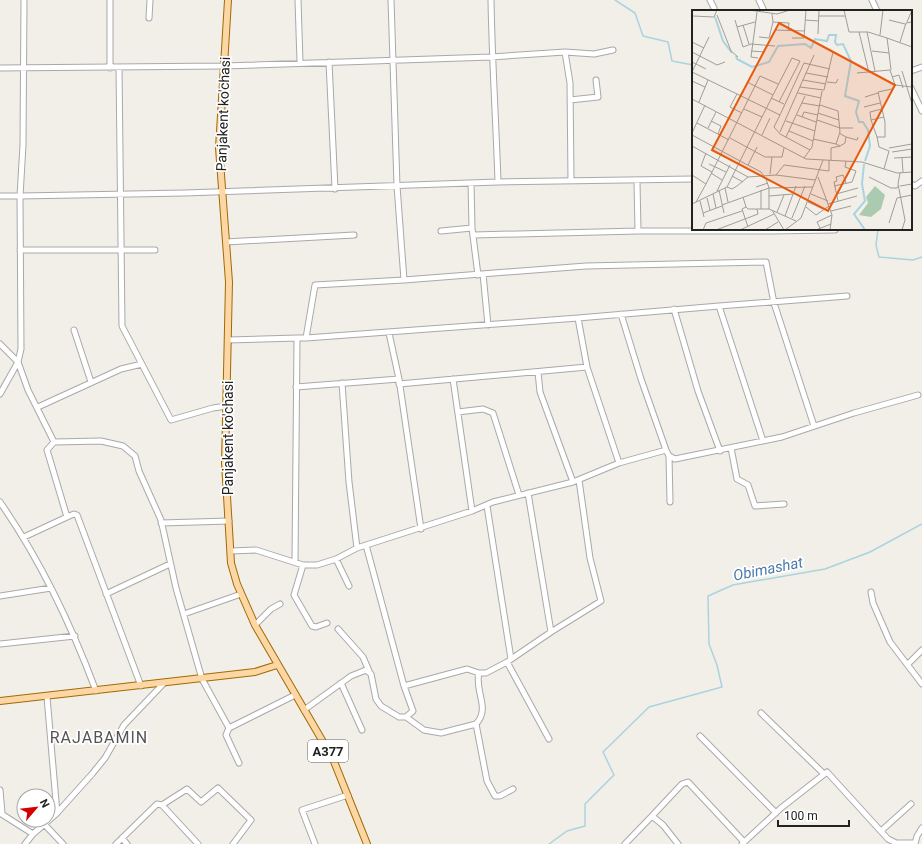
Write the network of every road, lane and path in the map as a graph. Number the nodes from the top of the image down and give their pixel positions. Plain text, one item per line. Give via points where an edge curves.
1 (24, 0) edge
2 (110, 0) edge
3 (150, 0) edge
4 (228, 0) edge
5 (298, 0) edge
6 (391, 0) edge
7 (491, 0) edge
8 (710, 0) edge
9 (759, 0) edge
10 (872, 0) edge
11 (714, 8) dead end
12 (764, 10) edge
13 (877, 10) edge
14 (149, 18) dead end
15 (613, 50) dead end
16 (565, 52) junction
17 (492, 57) junction
18 (394, 60) junction
19 (300, 62) junction
20 (329, 62) junction
21 (224, 66) junction
22 (922, 67) edge
23 (0, 68) edge
24 (24, 68) junction
25 (110, 68) junction
26 (119, 68) junction
27 (912, 71) edge
28 (596, 80) dead end
29 (912, 90) edge
30 (570, 100) junction
31 (922, 111) edge
32 (692, 179) edge
33 (571, 181) junction
34 (637, 181) junction
35 (922, 181) edge
36 (498, 182) junction
37 (471, 183) junction
38 (912, 184) edge
39 (397, 186) junction
40 (335, 188) junction
41 (221, 192) junction
42 (120, 195) junction
43 (0, 196) edge
44 (20, 196) junction
45 (472, 228) junction
46 (770, 230) edge
47 (835, 230) dead end
48 (441, 231) dead end
49 (638, 231) junction
50 (354, 235) dead end
51 (474, 235) junction
52 (226, 242) junction
53 (20, 250) junction
54 (120, 250) junction
55 (155, 250) dead end
56 (481, 274) junction
57 (404, 280) junction
58 (847, 296) dead end
59 (774, 303) junction
60 (719, 306) junction
61 (674, 309) junction
62 (621, 314) junction
63 (578, 318) junction
64 (488, 325) junction
65 (74, 330) dead end
66 (389, 333) junction
67 (297, 338) junction
68 (306, 338) junction
69 (228, 340) junction
70 (0, 344) edge
71 (18, 362) junction
72 (142, 364) junction
73 (587, 367) junction
74 (538, 372) junction
75 (399, 379) junction
76 (453, 379) junction
77 (91, 382) junction
78 (342, 383) junction
79 (296, 387) junction
80 (0, 394) edge
81 (918, 395) dead end
82 (228, 406) junction
83 (38, 407) junction
84 (458, 412) junction
85 (814, 426) junction
86 (763, 441) junction
87 (54, 442) junction
88 (731, 448) junction
89 (666, 450) junction
90 (720, 451) junction
91 (669, 456) junction
92 (619, 463) junction
93 (576, 481) junction
94 (528, 493) junction
95 (519, 495) junction
96 (0, 502) edge
97 (670, 502) dead end
98 (784, 504) dead end
99 (487, 506) junction
100 (472, 511) junction
101 (67, 517) junction
102 (229, 521) junction
103 (161, 524) junction
104 (421, 529) junction
105 (24, 537) junction
106 (366, 545) junction
107 (357, 548) junction
108 (231, 551) junction
109 (336, 559) junction
110 (295, 562) junction
111 (170, 564) junction
112 (303, 565) junction
113 (349, 586) dead end
114 (51, 588) junction
115 (871, 592) dead end
116 (106, 594) junction
117 (241, 594) junction
118 (0, 596) edge
119 (280, 604) dead end
120 (184, 614) junction
121 (327, 623) dead end
122 (255, 626) junction
123 (338, 629) dead end
124 (551, 632) junction
125 (75, 636) junction
126 (0, 644) edge
127 (922, 650) edge
128 (509, 660) junction
129 (908, 664) junction
130 (277, 665) junction
131 (369, 671) junction
132 (479, 673) junction
133 (202, 679) junction
134 (164, 683) junction
135 (341, 683) junction
136 (922, 684) edge
137 (141, 686) junction
138 (404, 686) junction
139 (96, 692) junction
140 (295, 695) junction
141 (47, 697) junction
142 (0, 701) edge
143 (304, 710) junction
144 (761, 713) dead end
145 (406, 717) junction
146 (476, 724) junction
147 (229, 728) junction
148 (362, 730) dead end
149 (700, 736) dead end
150 (549, 739) dead end
151 (239, 763) dead end
152 (824, 774) junction
153 (513, 789) dead end
154 (0, 790) edge
155 (348, 795) junction
156 (911, 804) dead end
157 (162, 805) junction
158 (1, 813) edge
159 (57, 813) joint
160 (776, 813) junction
161 (652, 816) junction
162 (40, 828) edge
163 (48, 828) edge
164 (922, 828) edge
165 (881, 831) junction
166 (33, 834) junction
167 (122, 838) junction
168 (743, 843) edge
169 (25, 844) edge
170 (63, 844) edge
171 (116, 844) edge
172 (127, 844) edge
173 (198, 844) edge
174 (234, 844) edge
175 (315, 844) edge
176 (367, 844) edge
177 (626, 844) edge
178 (678, 844) edge
179 (915, 844) edge

1 - 24 street
2 - 25 street
3 - 14 street
4 - 21 main road, Panjakent ko'chasi
5 - 19 street
6 - 18 street
7 - 17 street
8 - 11 street
9 - 12 street
10 - 13 street
15 - 16 street via 594,54
16 - 17 street
16 - 30 street
17 - 18 street
17 - 36 street
18 - 20 street
18 - 39 street
19 - 20 street
19 - 21 street
20 - 40 street
21 - 26 street
21 - 41 main road, Panjakent ko'chasi via 219,148
22 - 27 street
23 - 24 street
24 - 25 street
24 - 44 street
25 - 26 street
26 - 42 street
28 - 30 street via 598,97
29 - 31 street
30 - 33 street
32 - 34 street
33 - 34 street
33 - 36 street
34 - 49 street
35 - 38 street via 915,186
36 - 37 street
37 - 39 street
37 - 45 street
39 - 40 street
39 - 57 street
40 - 41 street
41 - 42 street
41 - 52 main road, Panjakent ko'chasi
42 - 44 street
42 - 54 street
43 - 44 street
44 - 53 street
45 - 48 street
45 - 51 street
46 - 47 street
46 - 49 street
49 - 51 street
50 - 52 street
51 - 56 street
52 - 69 main road, Panjakent ko'chasi
53 - 54 street
53 - 71 street via 21,349
54 - 55 street
54 - 72 street via 122,326
56 - 57 street
56 - 59 street via 586,266 766,262
56 - 64 street
57 - 68 street via 315,285
58 - 59 street
59 - 60 street
59 - 85 street
60 - 61 street
60 - 86 street
61 - 62 street
61 - 90 street via 698,390
62 - 63 street
62 - 89 street
63 - 64 street
63 - 73 street
64 - 66 street
65 - 77 street
66 - 68 street
66 - 75 street
67 - 68 street
67 - 69 street
67 - 79 street
69 - 82 main road, Panjakent ko'chasi
70 - 71 street
71 - 80 street
71 - 83 street via 28,390
72 - 77 street via 121,369
72 - 82 street via 171,420
73 - 74 street
73 - 92 street
74 - 76 street
74 - 93 street via 540,392
75 - 76 street via 399,384
75 - 78 street
75 - 104 street
76 - 84 street
77 - 83 street
78 - 79 street
78 - 107 street
79 - 110 street
81 - 85 street
82 - 102 main road, Panjakent ko'chasi via 225,463
83 - 87 street
84 - 95 street via 483,409 493,413
84 - 100 street
85 - 86 street
86 - 88 street
87 - 101 street via 47,450
87 - 103 street via 101,441 124,446 130,450 135,456
88 - 90 street
88 - 98 street via 737,479 748,485 755,506
89 - 91 street
89 - 92 street
90 - 91 street via 675,459
91 - 97 street
92 - 93 street
93 - 94 street
93 - 124 street via 600,601
94 - 95 street
94 - 124 street
95 - 99 street
96 - 105 street
99 - 100 street
99 - 128 street
100 - 104 street
101 - 105 street
101 - 116 street via 77,515
102 - 103 street
102 - 108 main road, Panjakent ko'chasi
103 - 111 street
104 - 106 street
105 - 114 street
106 - 107 street
106 - 138 street
107 - 109 street
108 - 110 street via 256,550
108 - 117 main road, Panjakent ko'chasi via 234,573
109 - 112 street
109 - 113 street
110 - 112 street
111 - 116 street
111 - 120 street
112 - 121 street via 294,595 312,626
114 - 118 street
114 - 125 street
115 - 129 street via 873,603 890,642
116 - 137 street
117 - 120 street
117 - 122 main road, Panjakent ko'chasi
119 - 122 street via 272,608
120 - 133 street
122 - 130 main road, Panjakent ko'chasi
123 - 131 street via 363,657
124 - 128 street
125 - 126 street
125 - 139 street
127 - 129 street
128 - 132 street
128 - 150 street
129 - 136 street
130 - 133 main road via 255,672
130 - 140 main road, Panjakent ko'chasi / A377
131 - 135 street via 364,670
131 - 145 street via 376,699 381,706 399,717
132 - 138 street via 467,669
132 - 146 street via 477,682 484,709
133 - 134 main road
133 - 147 street
134 - 137 main road
134 - 159 street via 124,724 105,758
135 - 143 street
135 - 148 street
137 - 139 main road
138 - 145 street via 413,711
139 - 141 main road
140 - 143 main road, Panjakent ko'chasi / A377
140 - 147 street
141 - 142 main road
141 - 159 street
143 - 155 main road, Panjakent ko'chasi / A377 via 333,759
144 - 152 street
145 - 146 street via 424,730 441,733
146 - 153 street via 487,781 495,796
147 - 151 street via 226,735
149 - 160 street
152 - 160 street
152 - 165 street via 829,773
154 - 158 street
155 - 175 street via 302,810
155 - 176 main road, Panjakent ko'chasi / A377
156 - 165 street
157 - 167 street via 156,805
157 - 173 street
157 - 174 street via 186,789 200,802 218,788 251,820
158 - 166 street
160 - 168 street
161 - 168 street via 682,784 688,782
161 - 177 street
161 - 178 street
162 - 166 street
163 - 170 street
164 - 179 street
165 - 179 street via 896,843
166 - 169 street
167 - 171 street
167 - 172 street

